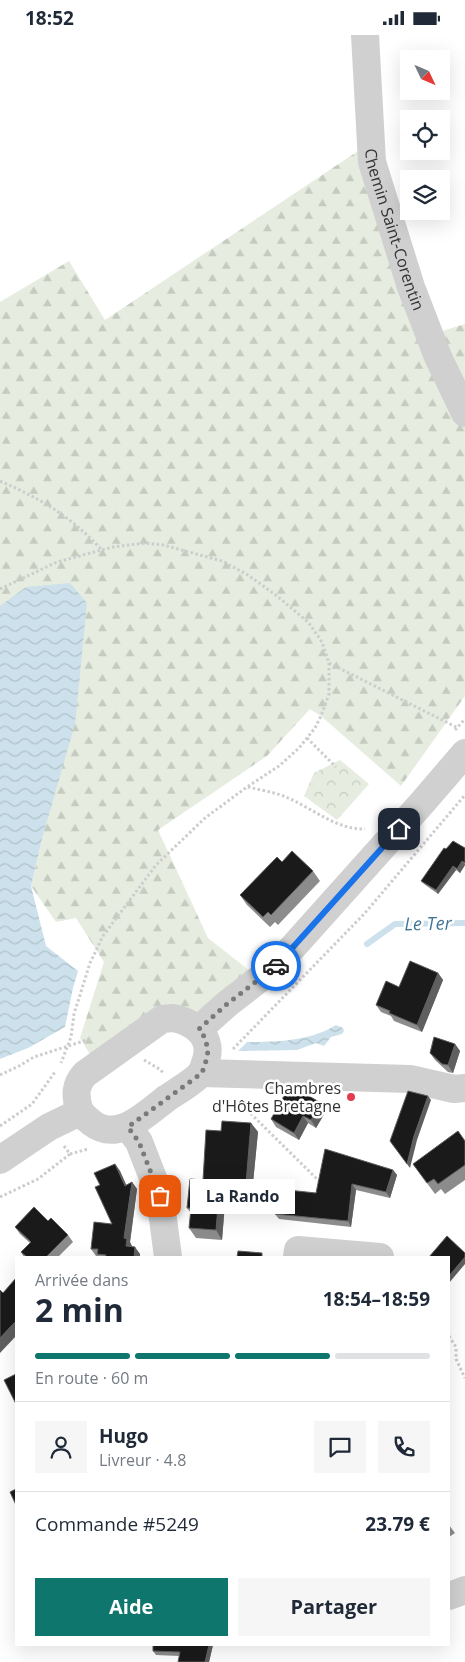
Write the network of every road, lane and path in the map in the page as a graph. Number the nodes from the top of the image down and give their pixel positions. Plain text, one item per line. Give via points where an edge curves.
1 (365, 35) edge
2 (465, 413) edge
3 (0, 481) edge
4 (103, 550) junction
5 (0, 589) edge
6 (329, 663) junction
7 (465, 719) edge
8 (457, 727) junction
9 (465, 732) edge
10 (307, 738) junction
11 (458, 744) edge
12 (336, 767) dead end
13 (247, 787) junction
14 (465, 795) edge
15 (372, 823) dead end
16 (199, 1029) junction
17 (67, 1045) junction
18 (209, 1073) junction
19 (0, 1075) edge
20 (465, 1088) edge
21 (247, 1111) dead end
22 (80, 1112) junction
23 (0, 1126) edge
24 (128, 1127) junction
25 (70, 1154) dead end
26 (0, 1160) edge
27 (318, 1189) edge
28 (0, 1197) edge
29 (168, 1256) edge
30 (297, 1256) edge
31 (368, 1256) edge
32 (450, 1338) edge
33 (465, 1378) edge
34 (465, 1590) edge
35 (450, 1595) edge

1 - 2 street, Chemin Saint-Corentin via 371,153 379,189 414,296
3 - 4 path via 58,510
4 - 5 path via 57,562
4 - 6 path via 145,543 222,561 278,596 308,622 322,642
6 - 8 path
6 - 10 path via 329,695
7 - 8 path
8 - 9 path
8 - 11 path
10 - 12 path
10 - 13 path via 279,766
11 - 16 street via 429,796 276,966
13 - 15 path via 285,797 337,824 365,830
13 - 17 path via 205,818 156,865 103,936 90,963 74,1014 72,1037
14 - 18 path via 365,913
16 - 18 street via 208,1050
16 - 22 street via 185,1020 162,1019 78,1081 76,1097
17 - 19 path via 34,1057
17 - 23 path via 61,1062 32,1104
18 - 20 street via 410,1079 454,1089
18 - 24 street
21 - 27 path via 319,1181
22 - 24 street via 99,1128 112,1131
22 - 26 street via 50,1127
24 - 29 street via 139,1142 160,1196
25 - 28 path via 38,1179
30 - 31 street via 298,1250
32 - 33 path via 456,1347 456,1359
34 - 35 street

